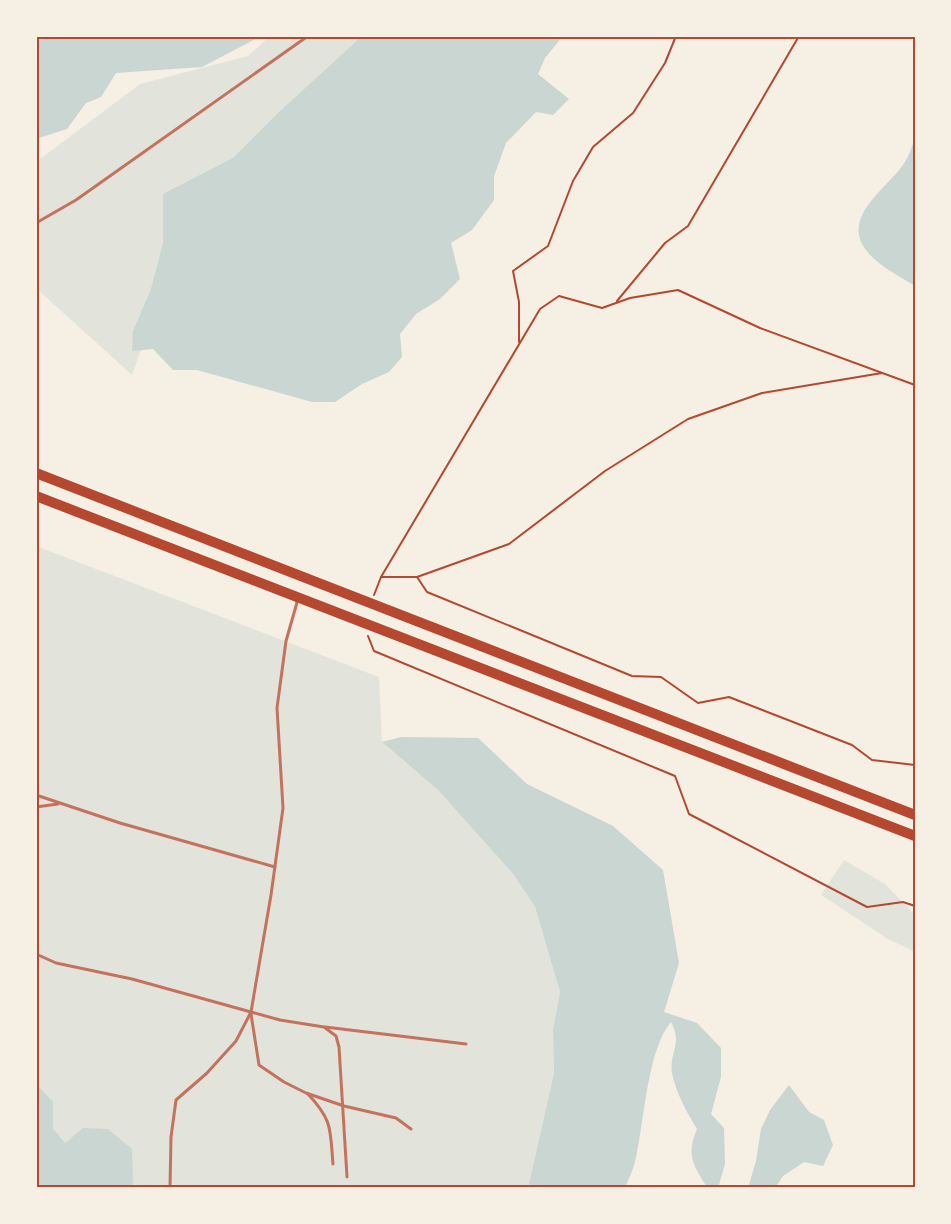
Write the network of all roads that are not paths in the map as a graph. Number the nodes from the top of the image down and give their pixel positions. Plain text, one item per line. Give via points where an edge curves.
1 (308, 36) edge
2 (36, 224) edge
3 (36, 473) edge
4 (36, 496) edge
5 (298, 597) junction
6 (36, 795) edge
7 (60, 803) junction
8 (36, 807) edge
9 (915, 815) edge
10 (915, 836) edge
11 (275, 867) junction
12 (36, 954) edge
13 (251, 1012) junction
14 (324, 1027) junction
15 (466, 1044) dead end
16 (306, 1093) junction
17 (344, 1106) junction
18 (411, 1129) dead end
19 (333, 1164) dead end
20 (347, 1178) dead end
21 (170, 1188) edge

1 - 2 lane via 76,200
3 - 9 highway
4 - 5 highway
5 - 10 highway
5 - 11 lane via 286,641 277,708 283,808
6 - 7 lane
7 - 8 lane
7 - 11 lane
11 - 13 lane
12 - 13 lane via 56,963 132,979
13 - 14 lane
13 - 16 lane via 259,1065
13 - 21 lane via 236,1041 207,1074 176,1100
14 - 15 lane
14 - 17 lane via 336,1035
16 - 17 lane
16 - 19 lane via 330,1126
17 - 18 lane via 396,1118
17 - 20 lane

